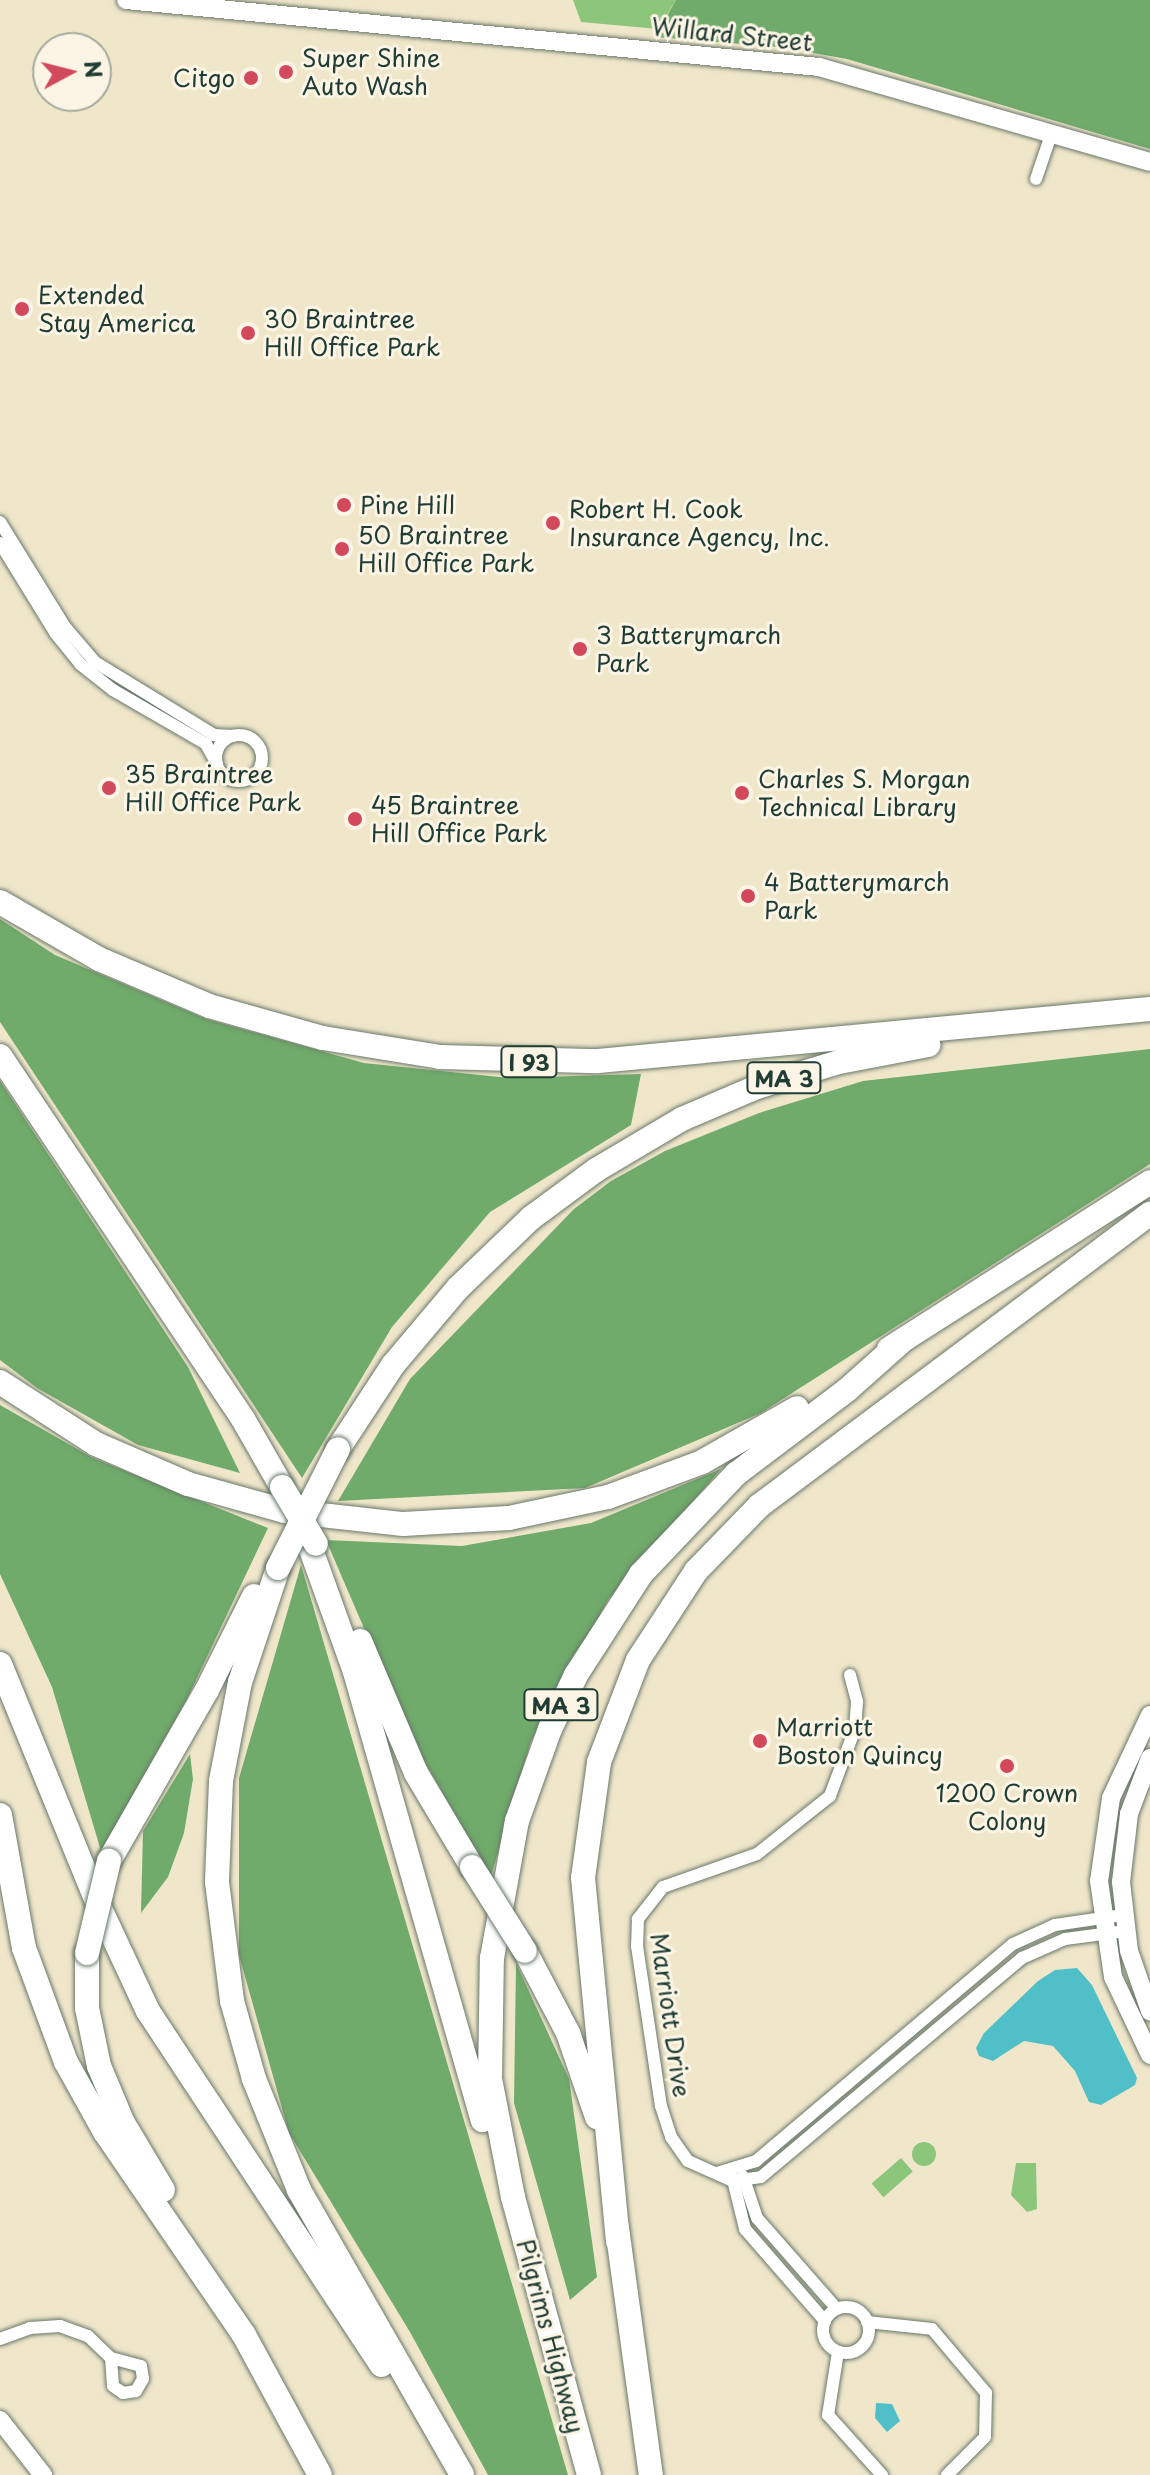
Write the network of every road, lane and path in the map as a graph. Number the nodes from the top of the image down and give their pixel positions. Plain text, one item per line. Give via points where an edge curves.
1 (126, 0) edge
2 (1052, 132) junction
3 (1150, 162) edge
4 (1036, 179) dead end
5 (0, 522) edge
6 (0, 543) edge
7 (233, 736) junction
8 (217, 764) junction
9 (0, 902) edge
10 (1150, 1009) edge
11 (1088, 1015) junction
12 (0, 1056) edge
13 (1150, 1182) edge
14 (1150, 1214) edge
15 (902, 1341) junction
16 (0, 1382) edge
17 (312, 1544) junction
18 (274, 1567) junction
19 (0, 1664) edge
20 (850, 1675) dead end
21 (1150, 1715) edge
22 (1150, 1758) edge
23 (0, 1815) edge
24 (1124, 1923) junction
25 (1102, 1925) junction
26 (1150, 2011) edge
27 (1150, 2055) edge
28 (738, 2176) junction
29 (513, 2197) junction
30 (618, 2241) junction
31 (837, 2309) junction
32 (825, 2321) junction
33 (867, 2322) junction
34 (244, 2335) junction
35 (0, 2339) edge
36 (632, 2339) junction
37 (838, 2352) junction
38 (111, 2358) dead end
39 (0, 2420) edge
40 (460, 2472) edge
41 (43, 2475) edge
42 (320, 2475) edge
43 (589, 2475) edge
44 (651, 2475) edge
45 (661, 2475) edge
46 (882, 2475) edge
47 (947, 2475) edge

1 - 2 main road, Willard Street via 819,67
2 - 3 main road, Willard Street
2 - 4 street
5 - 7 street via 65,627 95,662 214,735
6 - 8 street via 80,664 113,690 206,744
7 - 8 street via 218,749
7 - 8 street via 257,743 259,769 251,778 236,780
9 - 11 highway, I 93 via 99,959 209,1006 323,1038 440,1057 598,1061
10 - 11 highway, I 93
11 - 18 highway, MA 3, bridge via 807,1071 728,1098 638,1143 555,1199 465,1281 393,1365 338,1449
12 - 17 highway, bridge via 243,1419
13 - 15 highway
14 - 30 highway via 750,1514 688,1581 638,1660 599,1762 583,1878
15 - 16 highway via 772,1424 683,1470 568,1508 454,1523 343,1520 226,1496 96,1444
15 - 29 highway, MA 3 via 847,1390 744,1467 679,1529 607,1623 550,1729 509,1851 491,1967 490,2079
17 - 29 highway via 349,1653 485,2127
17 - 30 highway, bridge via 411,1762 556,2008 587,2085 605,2153
18 - 34 highway, bridge via 109,1861 87,1953 89,2021 112,2101
18 - 40 highway, MA 3 via 240,1682 221,1781 217,1882 232,2001 254,2079 299,2190
19 - 40 highway via 109,1931 148,2011 418,2422
20 - 28 street, Marriott Drive via 857,1702 855,1729 830,1796 757,1854 663,1887 638,1919 637,1946 665,2122 683,2156 707,2172
21 - 25 main road via 1122,1767 1106,1819
22 - 24 main road via 1125,1832
23 - 34 highway via 18,1929 66,2062 105,2132
24 - 25 street
24 - 26 main road
25 - 27 main road via 1121,1999
25 - 28 street via 1055,1925 1013,1944
28 - 31 street via 757,2218
28 - 32 street via 745,2229
29 - 43 highway, Pilgrims Highway / MA 3
30 - 36 highway
31 - 32 street
31 - 33 street via 852,2308
32 - 37 street via 826,2343
33 - 37 street via 865,2344 853,2352
33 - 47 street via 932,2329 986,2393 985,2437
34 - 42 highway
35 - 38 street via 30,2328 60,2326 88,2336
36 - 44 highway
36 - 45 highway
37 - 46 street via 828,2415
39 - 41 main road

